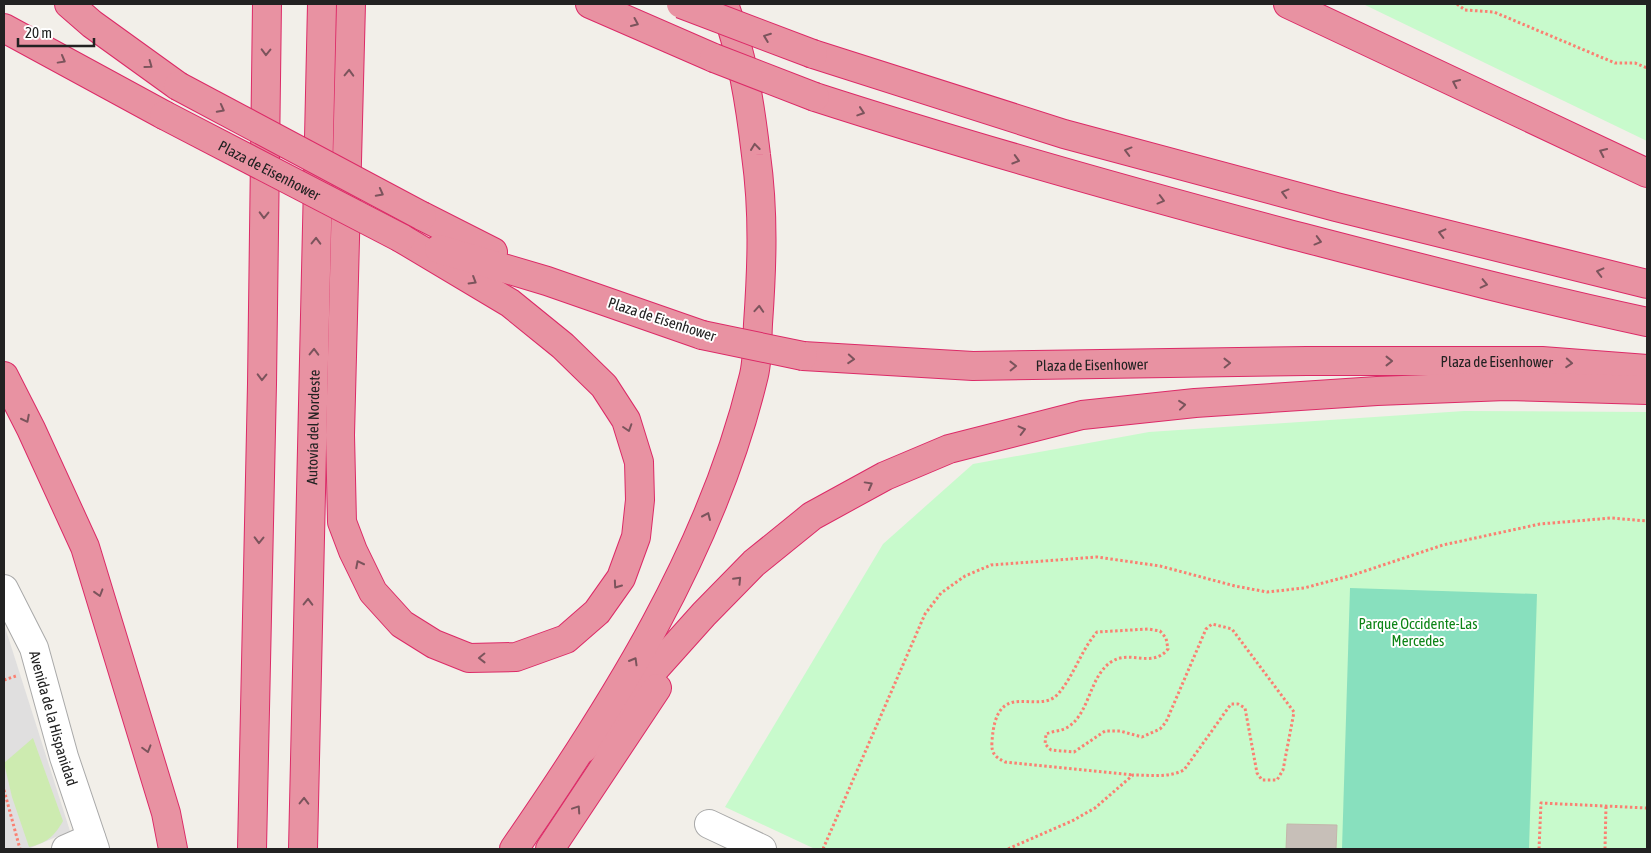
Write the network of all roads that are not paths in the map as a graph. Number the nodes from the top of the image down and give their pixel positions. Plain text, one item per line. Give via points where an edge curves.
1 (69, 4) edge
2 (267, 4) edge
3 (322, 4) edge
4 (351, 4) edge
5 (590, 4) edge
6 (680, 4) edge
7 (724, 4) edge
8 (1288, 4) edge
9 (4, 28) edge
10 (1647, 173) edge
11 (401, 238) junction
12 (547, 280) junction
13 (1647, 284) edge
14 (1647, 322) edge
15 (1647, 369) edge
16 (4, 376) edge
17 (1647, 390) edge
18 (4, 589) edge
19 (704, 614) junction
20 (583, 749) junction
21 (709, 824) dead end
22 (93, 844) edge
23 (66, 849) edge
24 (173, 849) edge
25 (252, 849) edge
26 (302, 849) edge
27 (514, 849) edge
28 (550, 849) edge
29 (762, 849) edge

1 -> 12 highway, Plaza de Eisenhower, bridge via 178,86
2 -> 25 highway
26 -> 3 highway, Autovía del Nordeste
11 -> 4 highway via 510,303 563,346 604,386 626,420 639,462 640,500 636,537 621,578 597,612 566,639 516,657 468,658 434,644 402,624 373,592 342,522 340,407
5 -> 14 highway, bridge via 714,58 815,97 956,142 1436,272
13 -> 6 highway, bridge via 1064,134 813,54
20 -> 7 highway via 672,595 718,490 754,377 762,258 761,190 750,103 736,36
10 -> 8 highway
9 -> 11 highway, Plaza de Eisenhower, bridge via 164,116
11 - 12 highway, Plaza de Eisenhower
12 -> 15 highway, Plaza de Eisenhower, bridge via 702,335 802,356 973,366 1542,361
16 -> 24 highway via 85,547 163,804
19 -> 17 highway via 754,563 812,516 886,476 949,449 1082,415 1195,403 1376,391 1506,386
18 - 22 street, Avenida de la Hispanidad via 34,648 64,757
19 - 20 highway
28 -> 19 highway
20 - 27 highway
21 - 29 street
22 - 23 street

